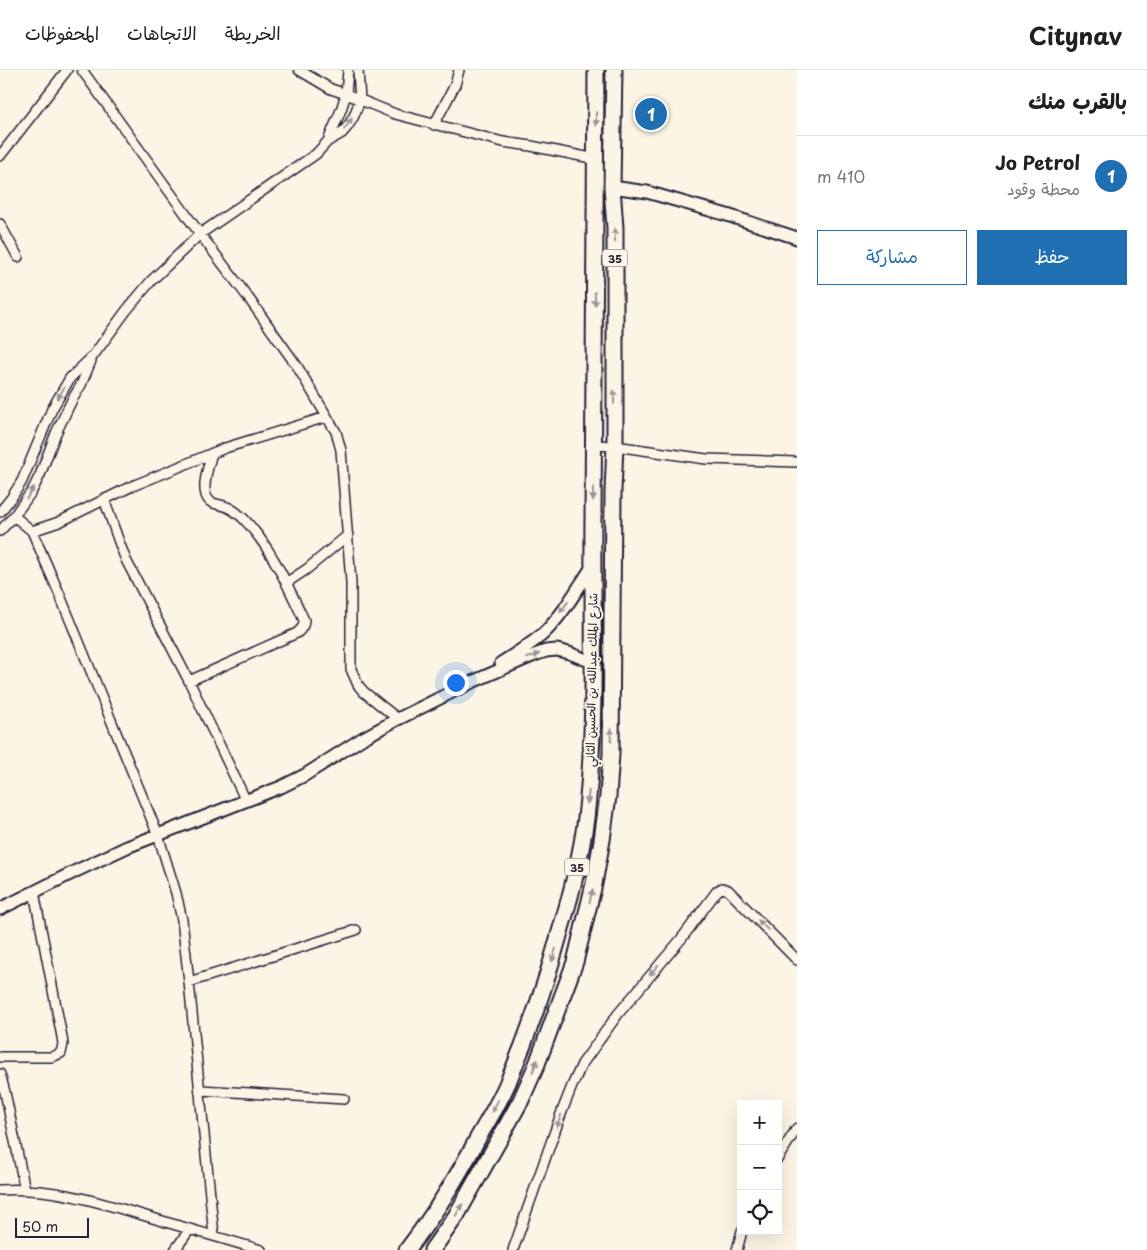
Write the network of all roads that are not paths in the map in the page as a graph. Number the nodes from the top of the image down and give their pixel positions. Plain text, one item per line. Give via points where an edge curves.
1 (67, 70) edge
2 (82, 70) edge
3 (299, 70) edge
4 (348, 70) edge
5 (358, 70) edge
6 (459, 70) edge
7 (596, 70) edge
8 (614, 70) edge
9 (346, 94) junction
10 (360, 100) junction
11 (434, 125) junction
12 (328, 141) junction
13 (0, 156) edge
14 (596, 160) junction
15 (612, 187) junction
16 (0, 224) edge
17 (200, 234) junction
18 (797, 238) edge
19 (18, 257) dead end
20 (92, 356) junction
21 (326, 417) junction
22 (594, 446) junction
23 (615, 446) junction
24 (212, 453) junction
25 (797, 462) edge
26 (104, 499) junction
27 (0, 512) edge
28 (14, 516) junction
29 (0, 531) edge
30 (32, 531) junction
31 (348, 535) junction
32 (592, 567) junction
33 (286, 582) junction
34 (592, 662) junction
35 (189, 682) junction
36 (472, 682) junction
37 (398, 719) junction
38 (246, 801) junction
39 (158, 835) junction
40 (34, 892) junction
41 (0, 909) edge
42 (356, 930) dead end
43 (797, 960) edge
44 (189, 982) junction
45 (0, 1057) edge
46 (0, 1074) edge
47 (201, 1090) junction
48 (344, 1099) dead end
49 (797, 1128) edge
50 (782, 1152) edge
51 (0, 1190) edge
52 (25, 1190) junction
53 (190, 1229) junction
54 (741, 1235) edge
55 (214, 1236) junction
56 (175, 1250) edge
57 (261, 1250) edge
58 (407, 1250) edge
59 (432, 1250) edge
60 (513, 1250) edge
61 (737, 1250) edge

1 - 13 street
2 - 17 street
3 - 9 street
4 - 9 street
5 - 10 street
6 - 11 street
7 -> 14 highway, شارع الملك عبدالله بن الحسين الثاني / 35
8 - 15 highway, شارع الملك عبدالله بن الحسين الثاني / 35
9 - 10 street
9 - 12 street
10 - 11 street
12 -> 10 street via 348,126
11 - 14 street
12 - 17 street via 316,154
14 -> 22 highway, شارع الملك عبدالله بن الحسين الثاني / 35
15 - 18 street via 647,192
23 -> 15 highway, شارع الملك عبدالله بن الحسين الثاني / 35 via 615,228
16 - 19 street
17 - 20 street via 151,281
17 - 21 street via 297,366
20 -> 27 street via 61,392 22,481
28 -> 20 street via 32,491
21 - 24 street
21 - 31 street via 336,432 341,450
22 - 23 street
22 -> 32 highway, شارع الملك عبدالله بن الحسين الثاني / 35
23 - 25 street via 706,460
59 -> 23 highway, شارع الملك عبدالله بن الحسين الثاني / 35 via 456,1216 521,1100 576,962 608,796
24 - 26 street
24 - 33 street via 205,494 212,503 227,507 244,520
26 - 30 street
26 - 35 street via 126,560
28 - 29 street
28 - 30 street
30 - 39 street
31 - 33 street
31 - 37 street via 351,669 364,692
32 - 34 highway, شارع الملك عبدالله بن الحسين الثاني / 35
32 -> 36 street via 543,634
33 - 35 street via 304,620 303,627 284,639
36 -> 34 street via 546,651 557,650
34 -> 58 highway, شارع الملك عبدالله بن الحسين الثاني / 35 via 591,748 585,822 567,907 537,1009 507,1085 436,1211
35 - 38 street
36 - 37 street
37 - 38 street via 305,774
38 - 39 street
39 - 40 street
39 - 44 street via 178,901
40 - 41 street
40 - 45 street via 62,1049 52,1057
42 - 44 street
43 -> 60 street via 728,890 722,888 717,891 582,1064
44 - 47 street
46 - 52 street
47 - 48 street
47 - 55 street
49 - 50 street
51 - 52 street
52 - 53 street via 52,1192
53 - 55 street
53 - 56 street
54 - 61 street
55 - 57 street

